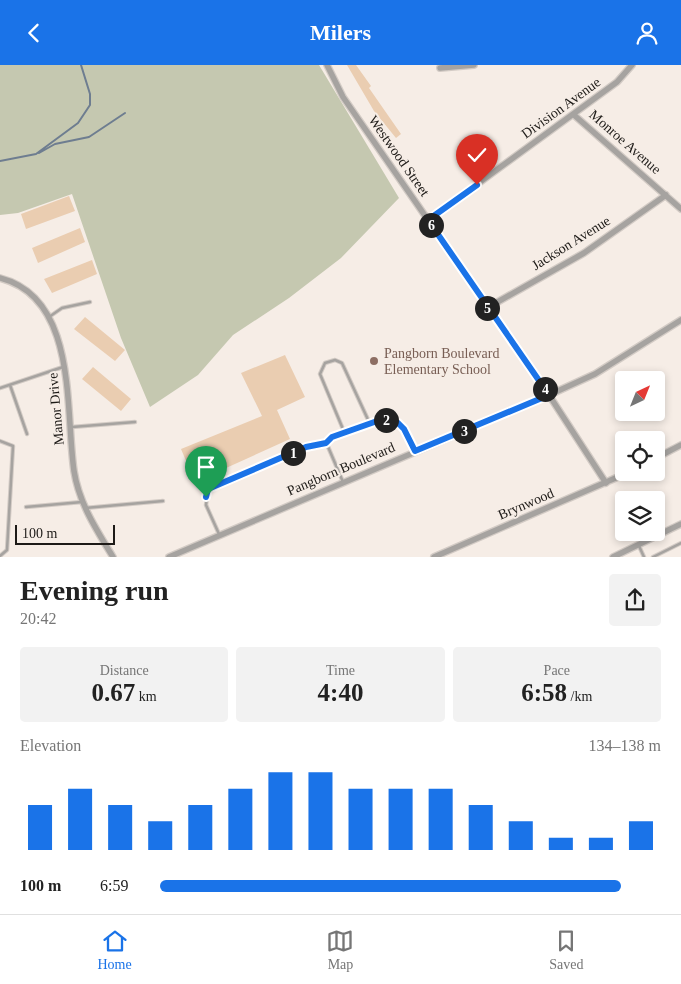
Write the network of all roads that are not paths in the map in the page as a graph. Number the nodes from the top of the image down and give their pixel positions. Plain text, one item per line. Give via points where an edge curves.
1 (327, 65) edge
2 (474, 65) edge
3 (632, 65) edge
4 (440, 68) dead end
5 (574, 115) junction
6 (666, 195) junction
7 (681, 209) edge
8 (428, 220) junction
9 (0, 278) edge
10 (90, 302) dead end
11 (487, 307) junction
12 (48, 318) junction
13 (681, 320) edge
14 (65, 366) junction
15 (10, 385) junction
16 (0, 388) edge
17 (549, 395) junction
18 (135, 423) dead end
19 (370, 424) junction
20 (70, 427) junction
21 (27, 434) dead end
22 (345, 434) junction
23 (0, 441) edge
24 (326, 443) junction
25 (681, 445) edge
26 (415, 451) junction
27 (665, 453) edge
28 (615, 479) edge
29 (343, 482) junction
30 (606, 483) junction
31 (164, 501) dead end
32 (82, 502) junction
33 (26, 507) dead end
34 (85, 508) junction
35 (681, 524) edge
36 (220, 534) junction
37 (681, 543) edge
38 (639, 546) junction
39 (0, 556) edge
40 (113, 557) edge
41 (169, 557) edge
42 (434, 557) edge
43 (613, 557) edge
44 (644, 557) edge
45 (653, 557) edge

1 - 8 street, Westwood Street via 343,97
2 - 4 street
3 - 5 street, Division Avenue via 617,82
5 - 6 street, Monroe Avenue
5 - 8 street, Division Avenue
6 - 7 street, Monroe Avenue
6 - 11 street, Jackson Avenue via 584,253
8 - 11 street, Westwood Street
9 - 12 street, Manor Drive via 22,288 42,307
10 - 12 lane via 62,308
11 - 17 street, Westwood Street
12 - 14 street, Manor Drive
13 - 17 street, Pangborn Boulevard via 595,373
14 - 15 lane
14 - 20 street, Manor Drive
15 - 16 lane
15 - 21 lane
17 - 26 street, Pangborn Boulevard
17 - 30 street, Westwood Street
18 - 20 lane
19 - 22 lane
19 - 22 lane via 342,363 335,360 326,363 320,374
19 - 26 lane via 380,420 398,423
20 - 32 street, Manor Drive via 74,471
22 - 24 lane via 332,437
23 - 39 lane via 13,446 7,550
24 - 29 lane
24 - 36 lane via 306,447 208,489 206,505
25 - 27 street
26 - 29 street, Pangborn Boulevard
28 - 30 street, Brynwood
29 - 36 street, Pangborn Boulevard
30 - 42 street, Brynwood
31 - 34 lane
32 - 33 lane
32 - 34 street, Manor Drive
34 - 40 street, Manor Drive
35 - 38 street
36 - 41 street, Pangborn Boulevard
37 - 45 lane
38 - 43 street
38 - 44 lane

